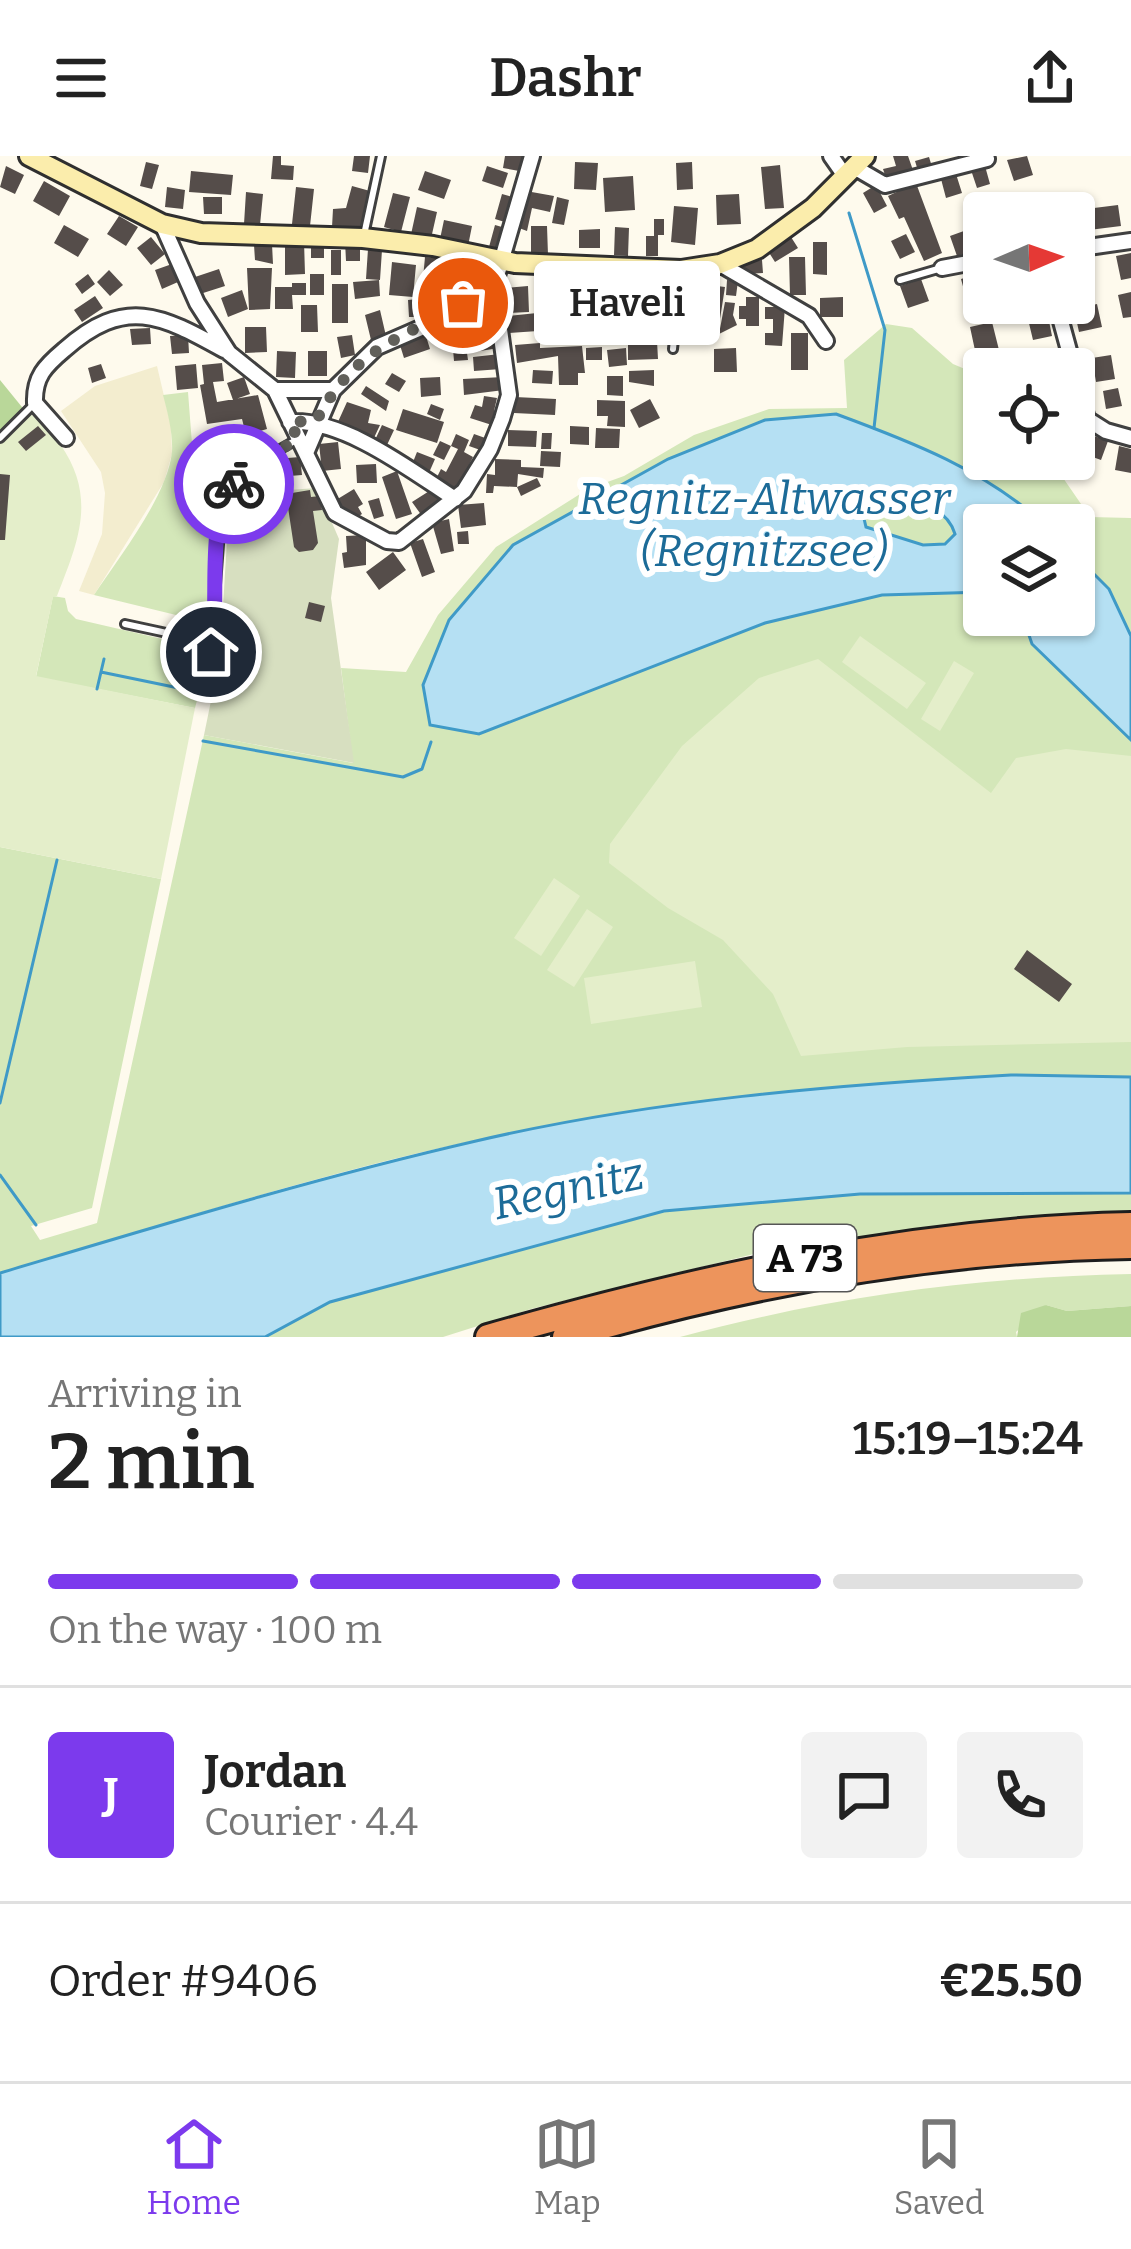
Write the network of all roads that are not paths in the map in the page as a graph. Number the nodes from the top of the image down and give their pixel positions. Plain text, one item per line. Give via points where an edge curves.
1 (29, 156) edge
2 (381, 156) edge
3 (532, 156) edge
4 (831, 156) edge
5 (988, 159) dead end
6 (61, 164) edge
7 (855, 166) edge
8 (162, 224) junction
9 (363, 238) junction
10 (1131, 241) edge
11 (1095, 246) edge
12 (504, 261) junction
13 (720, 264) junction
14 (963, 264) edge
15 (942, 268) joint
16 (681, 270) junction
17 (900, 280) dead end
18 (494, 286) junction
19 (826, 340) dead end
20 (673, 349) dead end
21 (229, 353) junction
22 (275, 390) junction
23 (333, 390) junction
24 (34, 404) junction
25 (316, 421) junction
26 (290, 422) junction
27 (1095, 424) edge
28 (0, 438) edge
29 (66, 438) dead end
30 (1131, 438) edge
31 (302, 446) junction
32 (455, 499) junction
33 (125, 624) dead end
34 (1131, 1225) edge
35 (1131, 1246) edge
36 (488, 1337) edge
37 (565, 1337) edge

1 - 6 main road
2 - 9 lane
3 - 12 street
4 - 7 street
5 - 7 street via 885,184
6 - 8 main road
7 - 13 main road via 787,230
8 - 9 main road
8 - 21 street
9 - 12 main road
10 - 11 street
12 - 16 main road
12 - 18 street
13 - 16 main road
13 - 19 street via 809,316
14 - 15 street
15 - 17 lane
16 - 20 lane
18 - 23 street via 377,347
18 - 32 street via 509,395 490,449
21 - 22 street
21 - 24 street via 157,317 115,317 40,371
22 - 23 street
22 - 26 street
23 - 25 street
24 - 28 lane
24 - 29 street
25 - 26 street
25 - 31 street
25 - 32 street
26 - 31 street
27 - 30 street
31 - 32 street via 335,513 387,541 399,542
31 - 33 lane via 251,469 227,492 212,648
34 - 36 highway, A 73 via 849,1250
35 - 37 highway, A 73 via 863,1269

